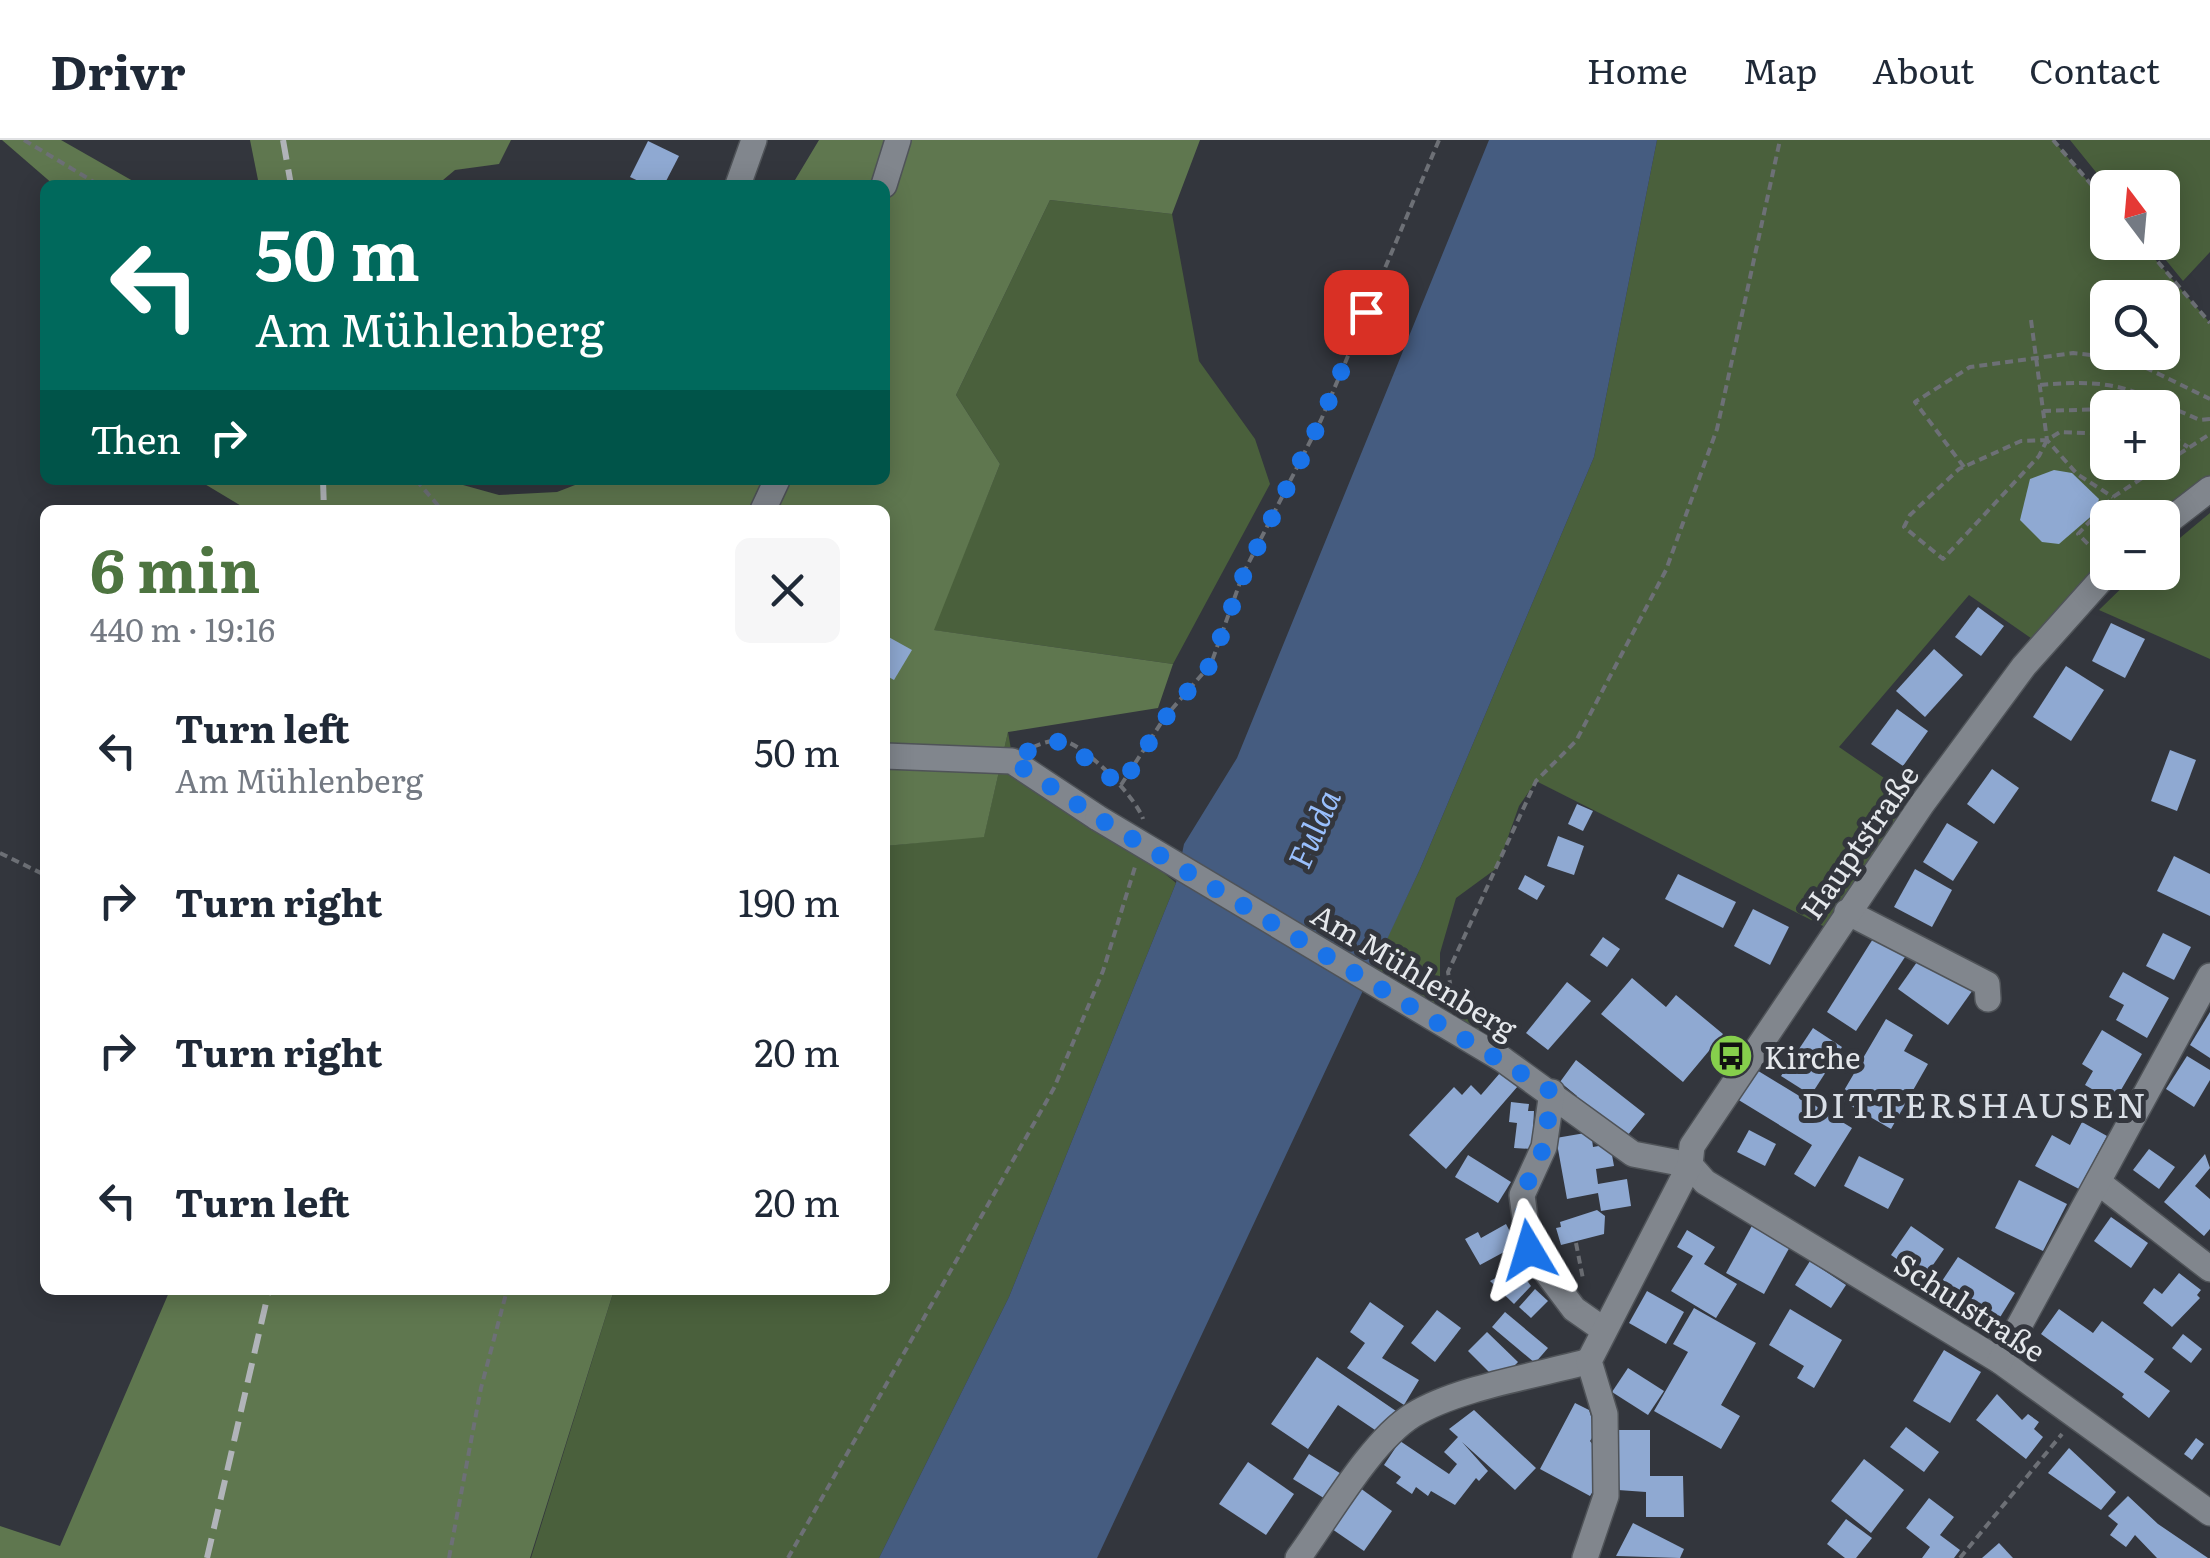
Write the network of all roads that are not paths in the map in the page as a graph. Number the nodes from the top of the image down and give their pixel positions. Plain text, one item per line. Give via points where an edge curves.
1 (754, 140) edge
2 (898, 140) edge
3 (740, 180) edge
4 (886, 180) edge
5 (2210, 488) edge
6 (2180, 512) edge
7 (2092, 590) edge
8 (890, 756) edge
9 (1847, 912) junction
10 (2210, 976) edge
11 (1988, 999) dead end
12 (1552, 1092) junction
13 (1690, 1165) junction
14 (2098, 1182) junction
15 (2210, 1269) edge
16 (1604, 1330) junction
17 (2000, 1361) junction
18 (1590, 1362) junction
19 (2210, 1514) edge
20 (1298, 1558) edge
21 (1585, 1558) edge

1 - 3 street
2 - 4 street
5 - 6 street
7 - 9 street, Hauptstraße via 2024,666
8 - 12 street, Am Mühlenberg, bridge via 1012,761
9 - 11 street via 1987,984
9 - 13 street, Hauptstraße via 1709,1118 1692,1146
10 - 14 street
12 - 13 street, Am Mühlenberg via 1633,1154
12 - 16 street via 1544,1147 1522,1195 1529,1250 1574,1309
13 - 16 street, Hauptstraße
13 - 17 street, Schulstraße via 1704,1182
14 - 15 street
14 - 17 street
16 - 18 street, Hauptstraße
17 - 19 street, Schulstraße
18 - 20 street via 1413,1416 1389,1436
18 - 21 street via 1604,1414 1606,1496

